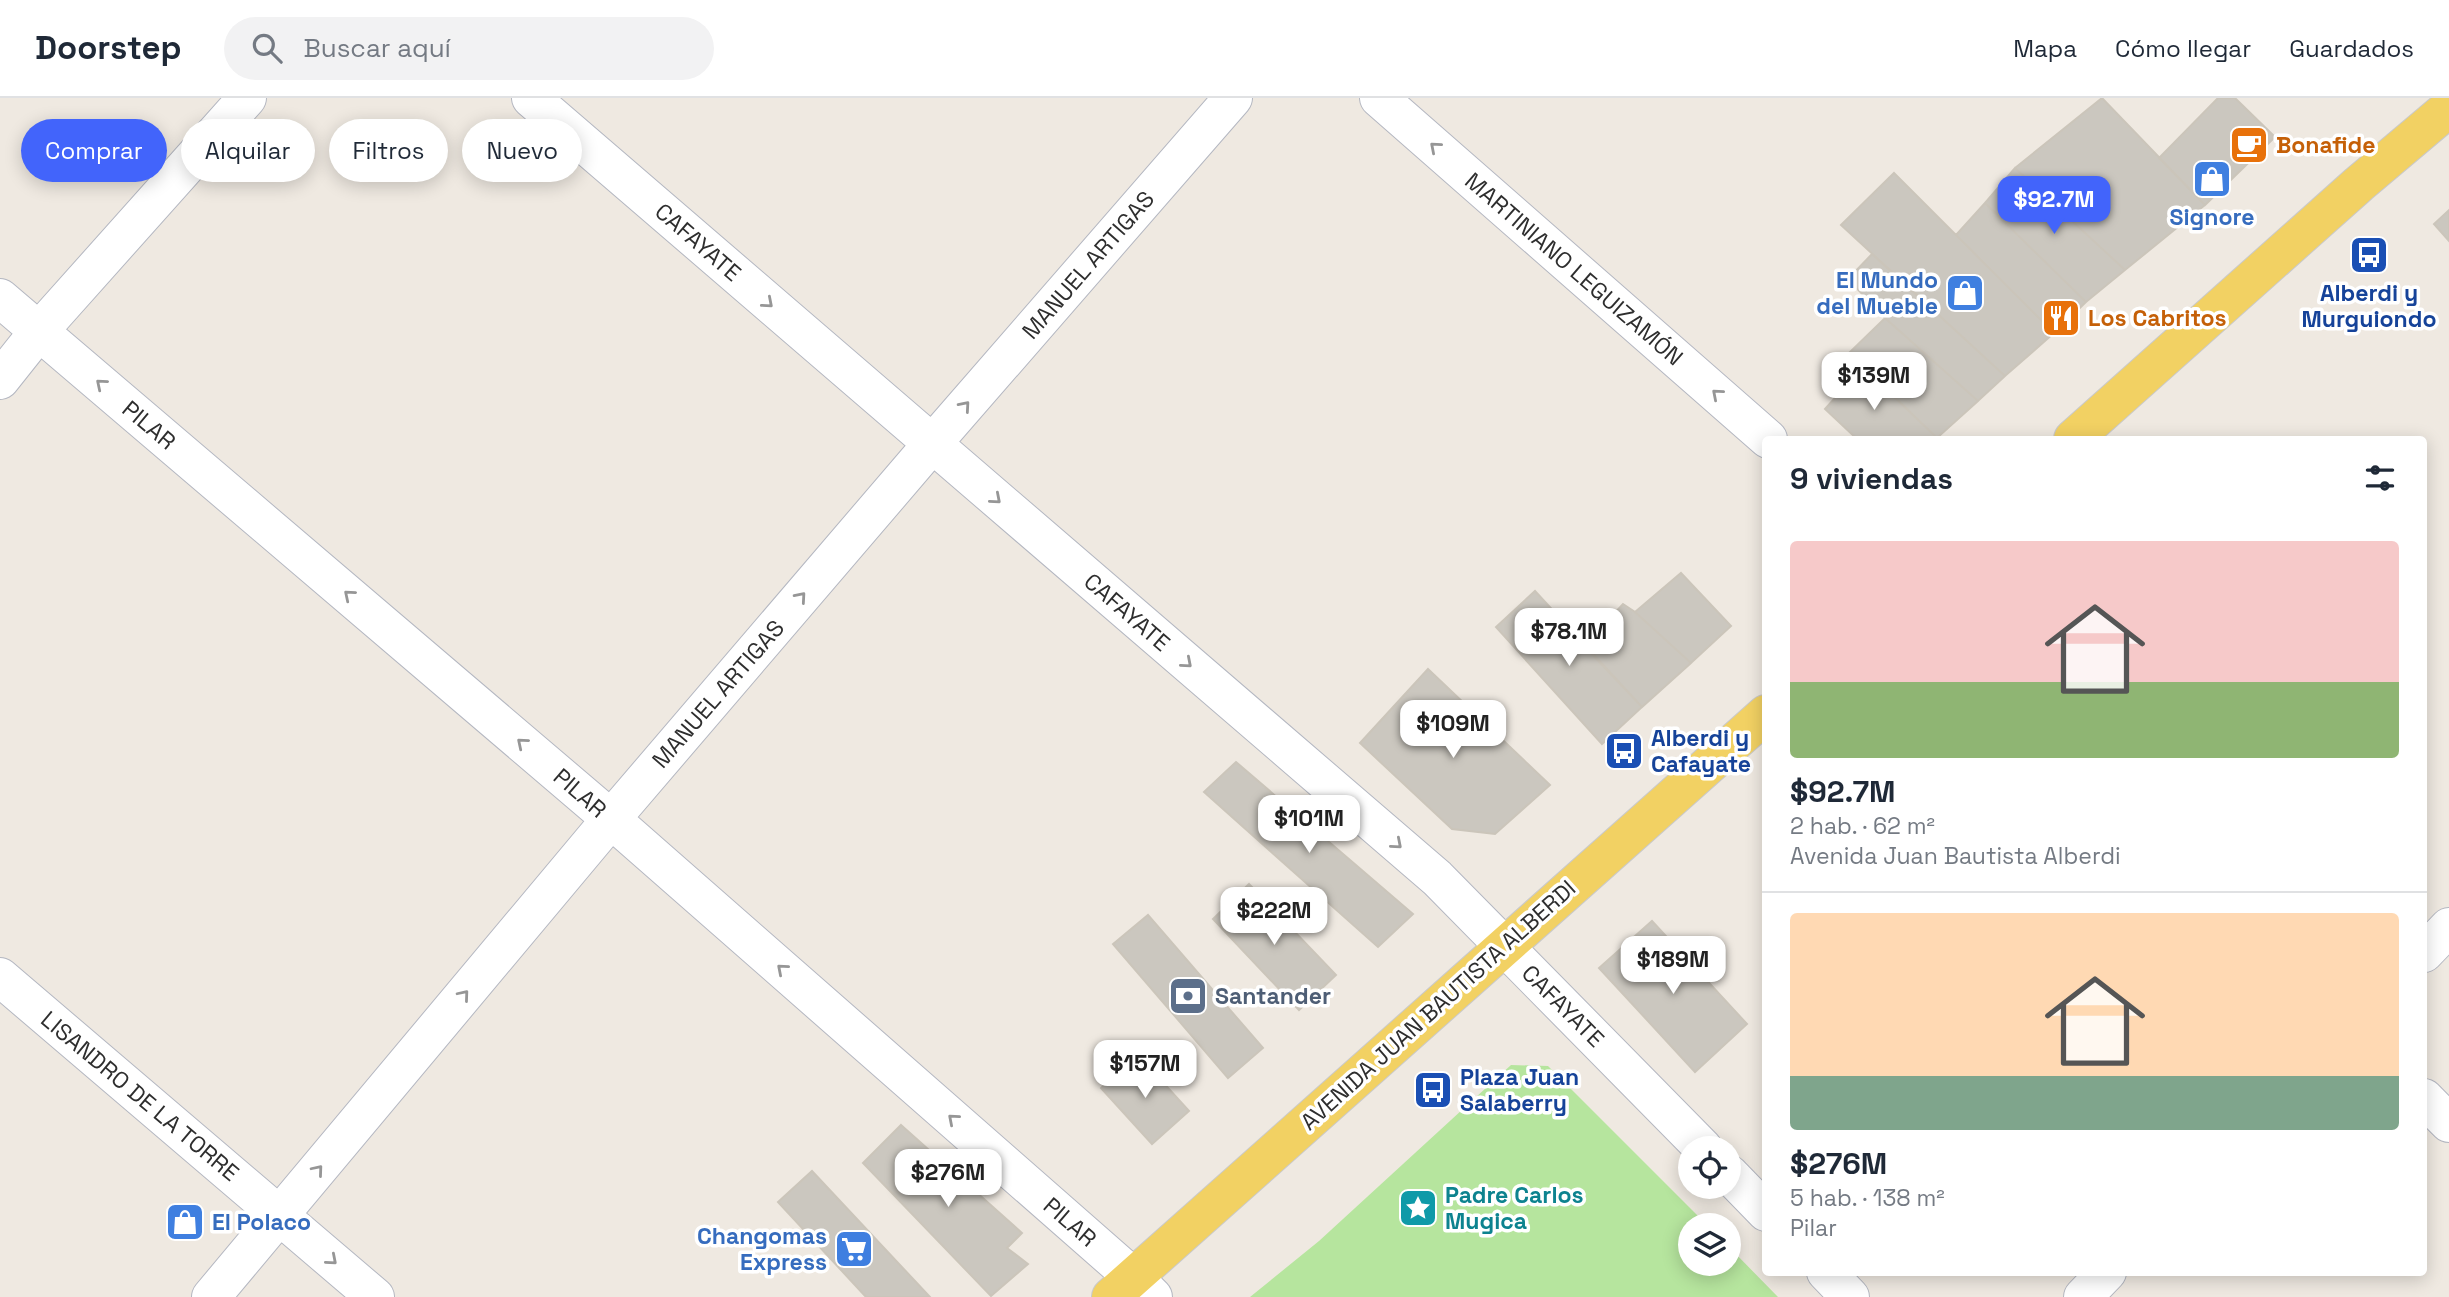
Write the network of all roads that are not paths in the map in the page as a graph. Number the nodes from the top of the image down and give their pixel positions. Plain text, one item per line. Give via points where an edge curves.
1 (247, 98) edge
2 (531, 98) edge
3 (1233, 98) edge
4 (1379, 98) edge
5 (2449, 108) edge
6 (0, 298) edge
7 (39, 331) junction
8 (0, 380) edge
9 (1765, 436) edge
10 (2076, 436) edge
11 (932, 444) junction
12 (1762, 717) edge
13 (611, 819) junction
14 (2449, 927) edge
15 (1504, 947) junction
16 (2427, 950) edge
17 (0, 977) edge
18 (2427, 1101) edge
19 (2449, 1123) edge
20 (1691, 1136) edge
21 (1741, 1186) edge
22 (1762, 1208) edge
23 (281, 1215) junction
24 (1830, 1276) edge
25 (2103, 1276) edge
26 (1133, 1290) edge
27 (211, 1297) edge
28 (375, 1297) edge
29 (1850, 1297) edge
30 (2083, 1297) edge

1 - 7 street
2 -> 11 street, CAFAYATE
11 -> 3 street, MANUEL ARTIGAS
9 -> 4 street, MARTINIANO LEGUIZAMÓN
5 - 10 main road
6 - 7 street, PILAR
7 - 8 street
13 -> 7 street, PILAR
13 -> 11 street, MANUEL ARTIGAS
11 -> 15 street, CAFAYATE via 1437,878
12 - 15 main road, AVENIDA JUAN BAUTISTA ALBERDI
23 -> 13 street, MANUEL ARTIGAS
26 -> 13 street, PILAR
14 - 16 street
15 - 20 street, CAFAYATE
15 - 26 main road, AVENIDA JUAN BAUTISTA ALBERDI
17 - 23 street, LISANDRO DE LA TORRE
18 - 19 street
21 - 22 street
23 - 27 street, MANUEL ARTIGAS
23 -> 28 street, LISANDRO DE LA TORRE
24 - 29 street
25 - 30 street

